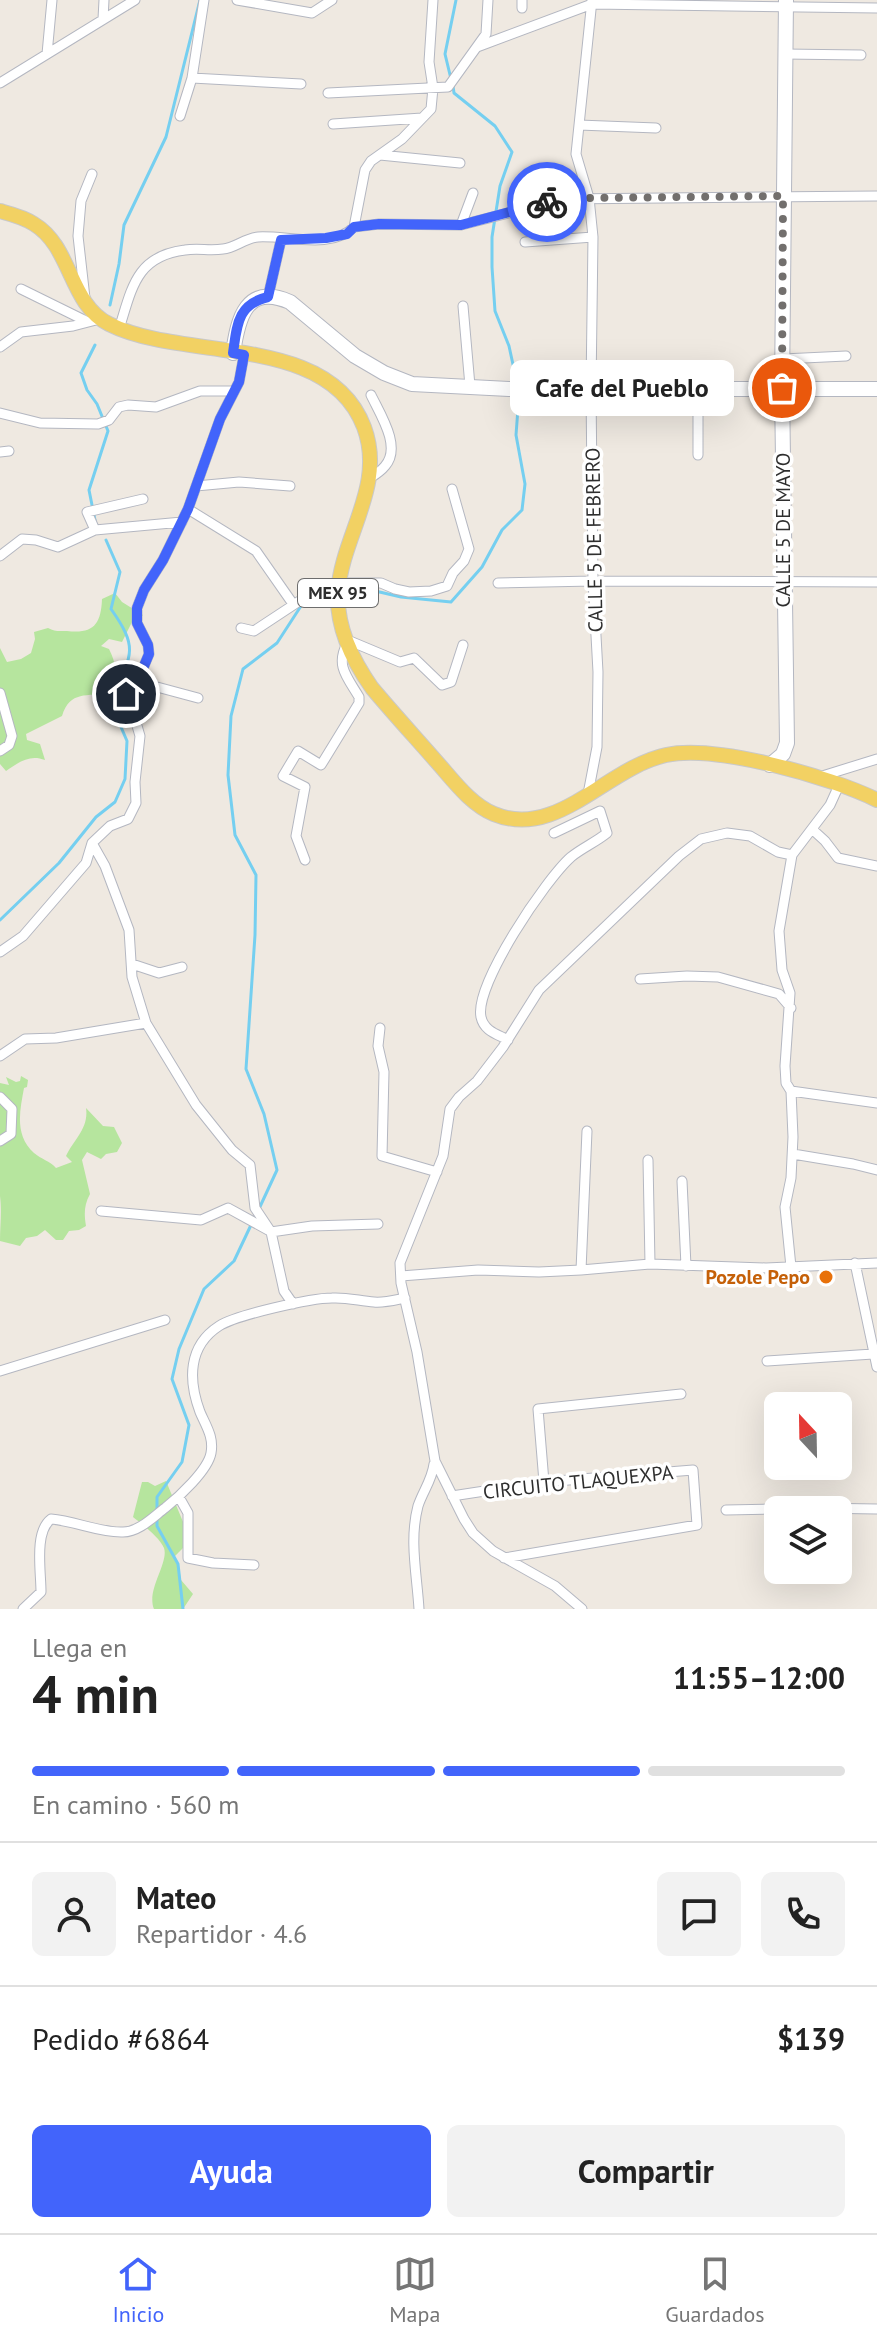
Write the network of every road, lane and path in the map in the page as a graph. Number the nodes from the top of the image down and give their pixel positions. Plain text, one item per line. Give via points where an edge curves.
1 (52, 0) edge
2 (104, 0) edge
3 (135, 0) edge
4 (204, 0) edge
5 (237, 0) edge
6 (332, 0) edge
7 (433, 0) edge
8 (488, 0) edge
9 (592, 2) edge
10 (786, 4) edge
11 (877, 8) edge
12 (103, 19) junction
13 (477, 47) junction
14 (47, 54) junction
15 (784, 54) junction
16 (861, 55) dead end
17 (192, 78) junction
18 (0, 83) edge
19 (301, 84) dead end
20 (433, 88) junction
21 (328, 93) dead end
22 (180, 116) dead end
23 (422, 118) junction
24 (333, 124) dead end
25 (579, 125) junction
26 (656, 128) dead end
27 (380, 155) junction
28 (460, 163) dead end
29 (92, 174) dead end
30 (473, 193) dead end
31 (783, 196) junction
32 (877, 196) edge
33 (589, 198) junction
34 (0, 211) edge
35 (461, 225) junction
36 (354, 227) junction
37 (593, 237) junction
38 (281, 240) junction
39 (525, 242) dead end
40 (21, 289) dead end
41 (268, 297) junction
42 (85, 302) junction
43 (463, 306) dead end
44 (94, 321) junction
45 (119, 329) junction
46 (0, 347) edge
47 (239, 354) junction
48 (846, 356) dead end
49 (783, 359) junction
50 (470, 386) junction
51 (782, 388) junction
52 (591, 389) junction
53 (698, 389) junction
54 (877, 389) edge
55 (234, 391) junction
56 (371, 395) dead end
57 (0, 413) edge
58 (698, 455) dead end
59 (370, 478) junction
60 (196, 486) junction
61 (290, 486) dead end
62 (452, 489) dead end
63 (143, 499) dead end
64 (188, 509) junction
65 (182, 522) junction
66 (95, 530) junction
67 (0, 556) edge
68 (593, 581) junction
69 (877, 582) edge
70 (498, 583) dead end
71 (783, 583) junction
72 (339, 585) junction
73 (293, 604) junction
74 (241, 628) dead end
75 (346, 642) junction
76 (463, 645) dead end
77 (131, 680) junction
78 (0, 693) edge
79 (198, 698) dead end
80 (0, 751) edge
81 (877, 759) edge
82 (770, 765) junction
83 (817, 777) junction
84 (840, 783) junction
85 (588, 794) junction
86 (877, 800) edge
87 (813, 830) junction
88 (554, 833) dead end
89 (92, 843) junction
90 (792, 855) junction
91 (305, 860) dead end
92 (877, 866) edge
93 (0, 952) edge
94 (132, 964) junction
95 (182, 967) dead end
96 (640, 979) dead end
97 (791, 1008) junction
98 (146, 1023) junction
99 (380, 1028) dead end
100 (508, 1040) junction
101 (0, 1056) edge
102 (791, 1091) junction
103 (0, 1097) edge
104 (877, 1103) edge
105 (587, 1131) dead end
106 (0, 1141) edge
107 (793, 1154) junction
108 (648, 1160) dead end
109 (877, 1170) edge
110 (437, 1172) junction
111 (682, 1181) dead end
112 (101, 1211) dead end
113 (255, 1217) junction
114 (378, 1224) dead end
115 (271, 1232) junction
116 (855, 1263) junction
117 (877, 1263) edge
118 (650, 1264) junction
119 (686, 1266) junction
120 (791, 1267) junction
121 (581, 1270) junction
122 (401, 1276) junction
123 (405, 1298) junction
124 (293, 1304) junction
125 (165, 1320) dead end
126 (872, 1320) edge
127 (873, 1354) junction
128 (767, 1361) dead end
129 (877, 1367) edge
130 (0, 1371) edge
131 (681, 1394) dead end
132 (435, 1461) junction
133 (544, 1482) junction
134 (452, 1496) junction
135 (179, 1497) junction
136 (852, 1509) edge
137 (877, 1509) edge
138 (726, 1510) dead end
139 (764, 1510) edge
140 (504, 1558) junction
141 (254, 1565) dead end
142 (23, 1609) edge
143 (419, 1609) edge
144 (582, 1609) edge

1 - 14 street
2 - 12 street
3 - 12 street
4 - 17 street
5 - 6 street via 312,13
7 - 20 street
8 - 13 street via 487,30
9 - 10 street
9 - 13 street
9 - 25 street, CALLE 5 DE FEBRERO
10 - 11 street
10 - 15 street, CALLE 5 DE MAYO
12 - 14 street
13 - 20 street via 448,87
14 - 18 street
15 - 16 street
15 - 31 street, CALLE 5 DE MAYO
17 - 19 street
17 - 22 street
20 - 21 street
20 - 23 street via 431,109
23 - 24 street
23 - 27 street
25 - 26 street
25 - 33 street, CALLE 5 DE FEBRERO via 577,162
27 - 28 street
27 - 36 street via 365,170
29 - 42 street via 81,201 78,236
30 - 35 street
31 - 32 street
31 - 33 street
31 - 49 street, CALLE 5 DE MAYO
33 - 35 street via 563,199
33 - 37 street, CALLE 5 DE FEBRERO
34 - 42 main road, MEX 95 via 35,224 51,238
35 - 36 street
36 - 38 street via 326,238
37 - 39 street
37 - 52 street, CALLE 5 DE FEBRERO
38 - 41 street
38 - 45 street via 258,237 149,262 134,283
40 - 44 street
41 - 47 street via 254,300 240,318
41 - 50 street via 290,302 384,373 412,384
42 - 44 main road, MEX 95
43 - 50 street
44 - 45 main road, MEX 95
44 - 46 street via 21,332
45 - 47 main road, MEX 95
47 - 55 street
47 - 59 main road, MEX 95 via 297,364 342,394 366,432
48 - 49 street
49 - 51 street, CALLE 5 DE MAYO
50 - 52 street
51 - 53 street
51 - 54 street
51 - 71 street, CALLE 5 DE MAYO
52 - 53 street
52 - 68 street, CALLE 5 DE FEBRERO
53 - 58 street
55 - 57 street via 202,391 156,407 119,407 106,421 40,423
55 - 60 street
56 - 59 street via 392,451 387,465
59 - 72 main road, MEX 95
60 - 61 street
60 - 64 street
62 - 72 street via 469,549 447,586 409,592 381,583
63 - 66 street via 89,512
64 - 65 street
64 - 73 street via 256,551
65 - 66 street
65 - 77 street via 137,608 149,654
66 - 67 street via 58,547 22,539
68 - 70 street
68 - 71 street
68 - 85 street, CALLE 5 DE FEBRERO via 597,747
69 - 71 street
71 - 82 street, CALLE 5 DE MAYO via 787,743
72 - 73 street
72 - 75 main road, MEX 95
73 - 74 street via 254,631
75 - 76 street via 400,662 414,658 442,685 451,682
75 - 85 main road, MEX 95 via 372,688 485,810 531,819
75 - 91 street via 341,663 359,703 321,765 298,751 283,776 305,787 296,836
77 - 79 street
77 - 89 street via 128,708 140,736 136,803 128,819 110,826
78 - 80 street via 12,736
81 - 83 street
82 - 83 main road, MEX 95
82 - 85 main road, MEX 95 via 695,752 667,754 623,771
83 - 84 main road, MEX 95
84 - 86 main road, MEX 95
84 - 87 street
87 - 90 street
87 - 92 street via 838,858
88 - 100 street via 600,811 607,833 571,857 546,885 487,985 480,1016 487,1029
89 - 93 street via 86,863 23,936
89 - 94 street via 126,922
90 - 97 street via 779,931
90 - 100 street via 750,836 727,833 701,839 539,990
94 - 95 street via 159,973
94 - 98 street
96 - 97 street via 718,977 779,994
97 - 102 street via 785,1066
98 - 101 street via 25,1039
98 - 113 street via 196,1105 250,1165
99 - 110 street via 382,1156
100 - 110 street via 450,1109
102 - 104 street
102 - 107 street
103 - 106 street via 12,1109 11,1134
105 - 121 street
107 - 109 street
107 - 120 street via 785,1207
108 - 118 street
110 - 122 street via 400,1263
111 - 119 street
112 - 113 street via 201,1220 228,1208
113 - 115 street
114 - 115 street
115 - 124 street via 284,1291
116 - 117 street
116 - 120 street
116 - 126 street
118 - 119 street
118 - 121 street
119 - 120 street
121 - 122 street
122 - 123 street
123 - 124 street via 328,1298
123 - 132 street
124 - 135 street via 221,1324 200,1343 192,1372 212,1449 210,1459
125 - 130 street
126 - 127 street
127 - 128 street
127 - 129 street
131 - 133 street via 538,1409
132 - 134 street
132 - 143 street via 418,1505 413,1545
133 - 134 street, CIRCUITO TLAQUEXPA
133 - 140 street, CIRCUITO TLAQUEXPA via 693,1470 697,1525
134 - 140 street via 473,1533
135 - 141 street via 188,1513 188,1558
135 - 142 street via 132,1531 51,1519 41,1537 41,1592
136 - 137 street
138 - 139 street
140 - 144 street via 555,1586

